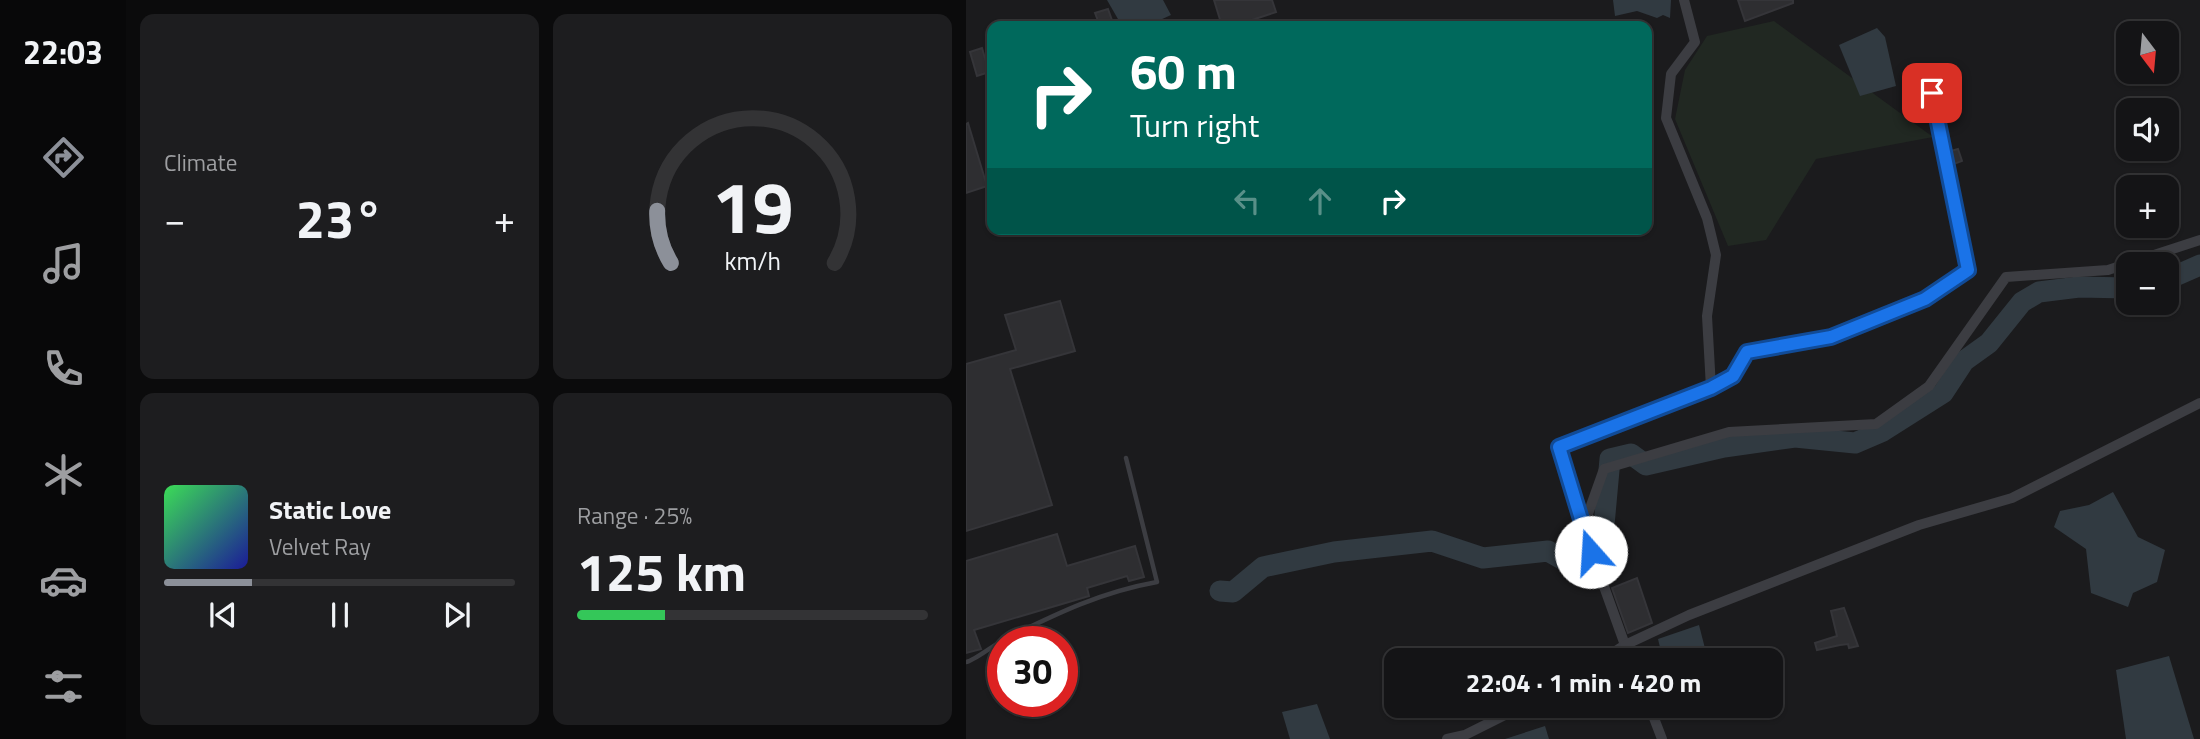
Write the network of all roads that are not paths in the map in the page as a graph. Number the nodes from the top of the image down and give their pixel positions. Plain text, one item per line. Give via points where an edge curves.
1 (1684, 0) edge
2 (1932, 93) dead end
3 (2200, 240) edge
4 (1711, 388) junction
5 (2200, 402) edge
6 (1126, 458) dead end
7 (1583, 528) junction
8 (1625, 645) junction
9 (1620, 648) edge
10 (1626, 648) edge
11 (966, 662) edge
12 (1499, 718) edge
13 (1654, 718) edge
14 (1447, 739) edge
15 (1662, 739) edge

1 - 4 street via 1695,41 1671,74 1666,118 1707,218 1716,255 1707,316
2 - 4 street via 1968,270 1925,299 1831,337 1747,352 1733,376
3 - 7 street via 2108,270 2006,277 1929,386 1876,424 1729,432 1604,469
4 - 7 street via 1559,447
5 - 8 street via 2012,498 1919,525 1689,615
6 - 11 lane via 1157,582 1115,589 1074,605
7 - 8 street
8 - 9 street
8 - 10 street
12 - 14 street
13 - 15 street

